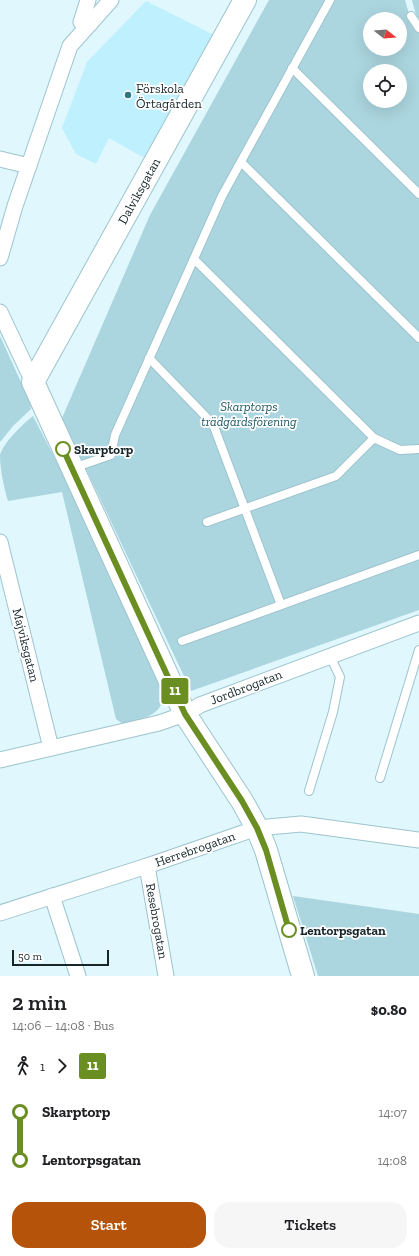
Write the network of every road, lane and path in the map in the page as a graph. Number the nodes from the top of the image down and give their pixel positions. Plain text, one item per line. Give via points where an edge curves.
1 (88, 0) edge
2 (111, 0) edge
3 (244, 0) edge
4 (330, 0) edge
5 (411, 16) dead end
6 (90, 24) junction
7 (419, 28) edge
8 (292, 68) junction
9 (0, 159) edge
10 (241, 162) junction
11 (29, 166) junction
12 (419, 194) edge
13 (0, 258) edge
14 (194, 259) junction
15 (0, 312) edge
16 (419, 338) edge
17 (149, 358) junction
18 (33, 382) junction
19 (374, 438) junction
20 (419, 448) edge
21 (72, 468) junction
22 (245, 508) junction
23 (207, 522) dead end
24 (0, 542) edge
25 (419, 555) edge
26 (281, 605) junction
27 (418, 626) edge
28 (182, 641) dead end
29 (419, 650) edge
30 (330, 656) junction
31 (185, 714) junction
32 (51, 748) junction
33 (0, 760) edge
34 (380, 778) dead end
35 (309, 791) dead end
36 (257, 828) junction
37 (419, 840) edge
38 (148, 866) junction
39 (52, 896) junction
40 (0, 913) edge
41 (78, 976) edge
42 (166, 976) edge
43 (303, 976) edge

1 - 6 street via 81,22
2 - 6 street
3 - 18 street, Dalviksgatan
4 - 8 lane
5 - 7 lane
6 - 11 street via 70,46
8 - 10 lane
8 - 12 lane
9 - 11 street
10 - 14 lane via 222,196
10 - 16 lane
11 - 13 street
14 - 17 lane
14 - 19 lane
15 - 18 street
17 - 21 lane via 115,435 111,455
17 - 22 lane via 213,424
18 - 21 street
19 - 20 lane via 400,450
19 - 22 lane via 336,476
21 - 31 street
22 - 23 lane
22 - 26 lane
24 - 32 street, Majviksgatan
25 - 26 lane
26 - 28 lane
27 - 30 street, Jordbrogatan
29 - 34 lane
30 - 31 street, Jordbrogatan via 200,705
30 - 35 lane via 340,677 333,712
31 - 32 street, Jordbrogatan
31 - 36 street
32 - 33 street, Jordbrogatan
36 - 37 street, Herrebrogatan via 301,824
36 - 38 street, Herrebrogatan
36 - 43 street via 266,850
38 - 39 street, Herrebrogatan
38 - 42 street, Resebrogatan
39 - 40 street, Herrebrogatan
39 - 41 street

